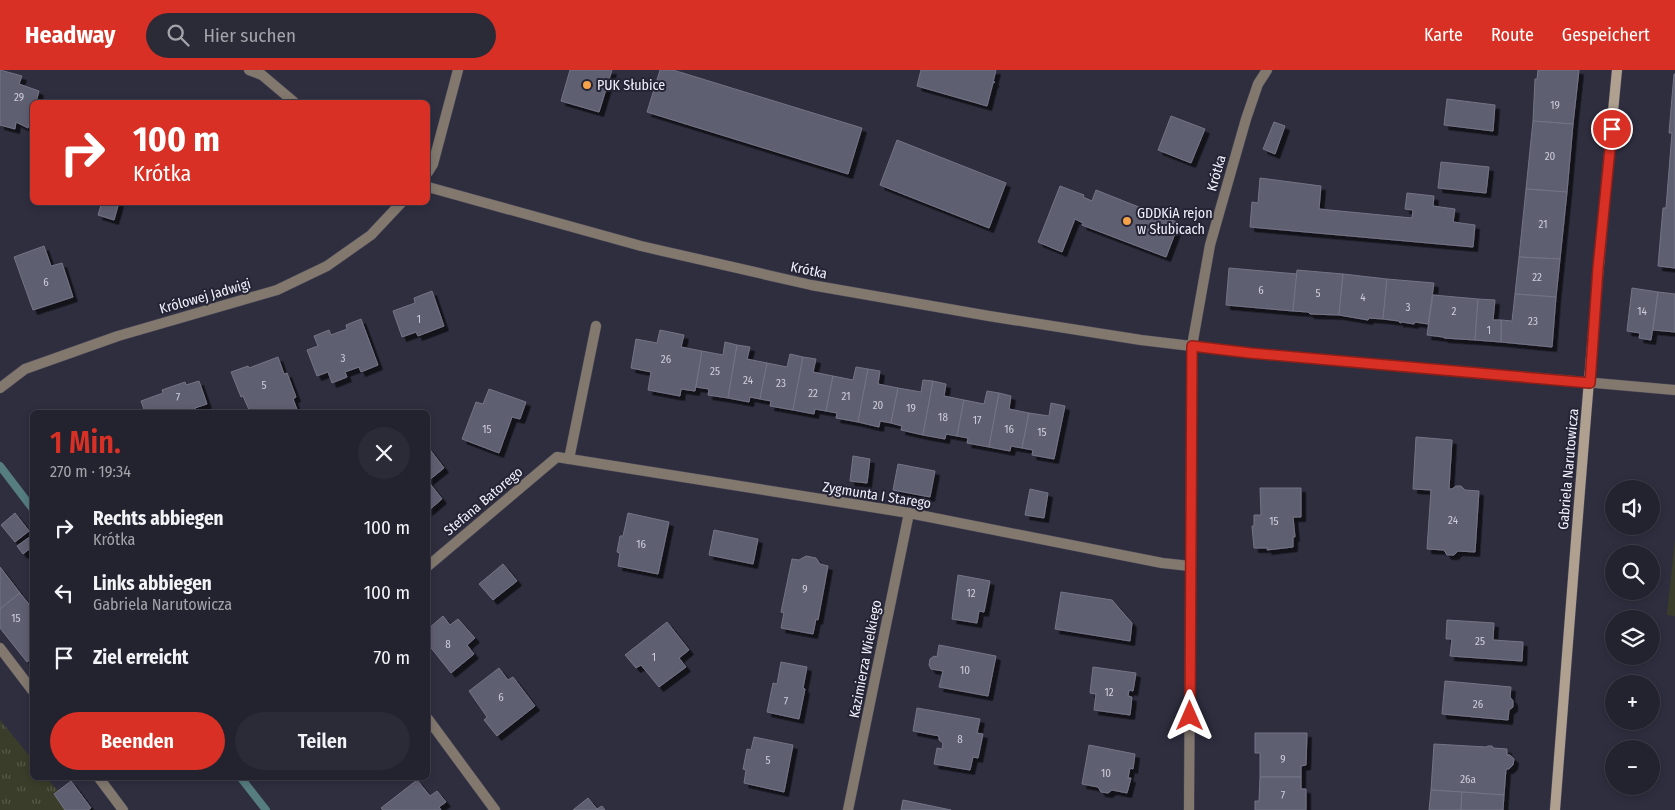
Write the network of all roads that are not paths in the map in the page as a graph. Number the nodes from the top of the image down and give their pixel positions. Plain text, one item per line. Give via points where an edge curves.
1 (249, 70) edge
2 (458, 70) edge
3 (1267, 70) edge
4 (1617, 70) edge
5 (292, 100) edge
6 (430, 169) edge
7 (430, 188) edge
8 (399, 205) edge
9 (596, 326) dead end
10 (1192, 346) junction
11 (1590, 383) junction
12 (0, 388) edge
13 (1675, 390) edge
14 (557, 457) joint
15 (569, 459) junction
16 (908, 513) junction
17 (430, 564) edge
18 (1190, 566) junction
19 (0, 648) edge
20 (30, 687) edge
21 (430, 722) edge
22 (100, 780) edge
23 (123, 810) edge
24 (495, 810) edge
25 (848, 810) edge
26 (1189, 810) edge
27 (1555, 810) edge

1 - 5 street via 262,75
2 - 6 street
3 - 10 street, Krótka via 1258,84 1246,118 1212,236
4 - 11 street, Gabriela Narutowicza
7 - 10 street, Krótka via 641,246 810,285
8 - 12 street, Królowej Jadwigi via 371,235 327,266 277,290 118,336 25,369
9 - 15 street
10 - 11 street, Krótka
10 - 18 street
11 - 13 street, Krótka
11 - 27 street, Gabriela Narutowicza
14 - 15 street, Zygmunta I Starego
14 - 17 street, Stefana Batorego
15 - 16 street, Zygmunta I Starego
16 - 18 street, Zygmunta I Starego
16 - 25 street, Kazimierza Wielkiego
18 - 26 street
19 - 20 street
21 - 24 street
22 - 23 street

